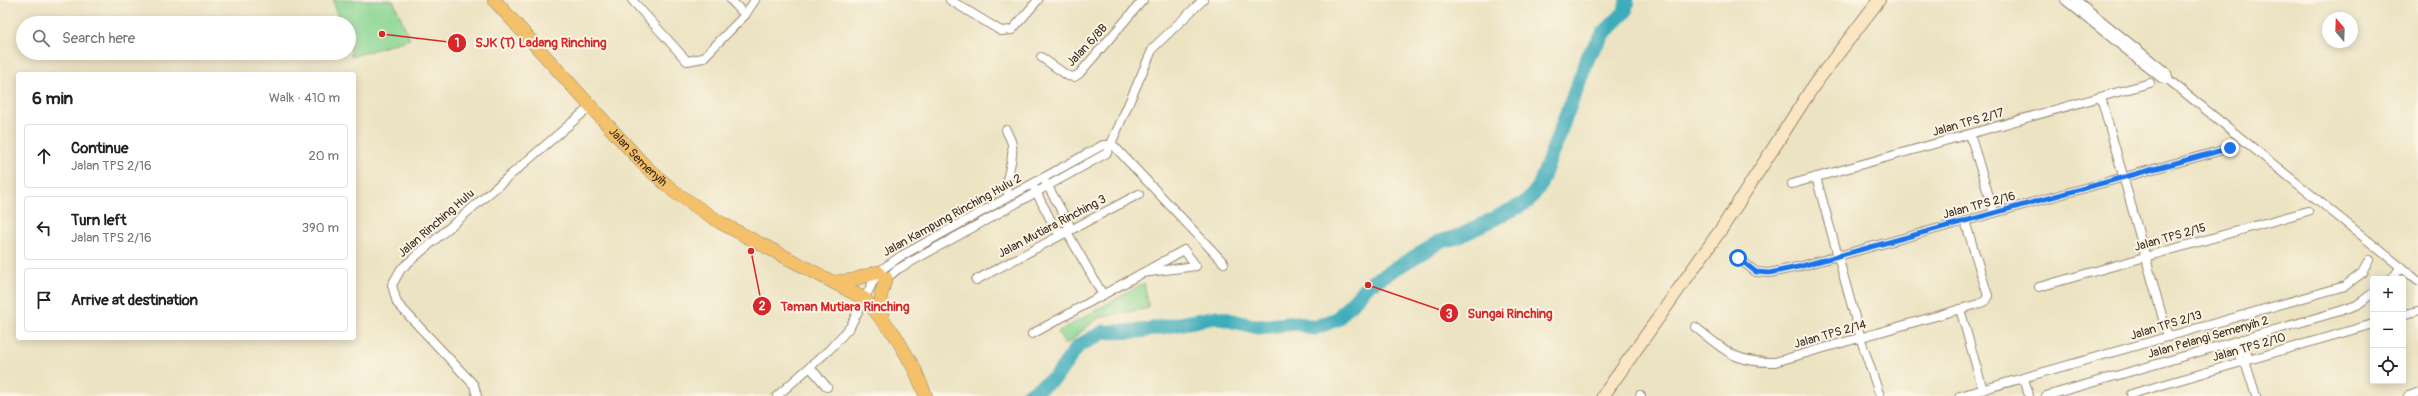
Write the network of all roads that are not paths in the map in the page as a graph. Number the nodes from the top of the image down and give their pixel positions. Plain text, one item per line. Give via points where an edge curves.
1 (494, 0) edge
2 (632, 0) edge
3 (731, 0) edge
4 (755, 0) edge
5 (950, 0) edge
6 (1143, 0) edge
7 (1203, 0) edge
8 (1878, 0) edge
9 (2065, 0) edge
10 (2076, 0) edge
11 (1034, 1) edge
12 (744, 15) junction
13 (1041, 56) dead end
14 (2169, 80) junction
15 (2150, 83) dead end
16 (2101, 97) junction
17 (591, 106) junction
18 (1006, 130) dead end
19 (1970, 134) junction
20 (1113, 144) junction
21 (2230, 148) dead end
22 (1816, 177) junction
23 (2124, 178) junction
24 (1043, 179) junction
25 (1032, 184) junction
26 (1792, 184) dead end
27 (1048, 186) junction
28 (1036, 192) junction
29 (1139, 194) dead end
30 (1009, 196) junction
31 (2308, 211) dead end
32 (1994, 213) junction
33 (1965, 221) junction
34 (1067, 232) junction
35 (1838, 256) junction
36 (2146, 256) junction
37 (1738, 258) dead end
38 (2369, 260) dead end
39 (1224, 263) dead end
40 (2401, 267) junction
41 (815, 272) junction
42 (1142, 273) junction
43 (882, 275) junction
44 (2394, 276) edge
45 (976, 280) dead end
46 (2418, 280) edge
47 (836, 282) junction
48 (2039, 287) dead end
49 (1103, 295) junction
50 (2370, 295) edge
51 (864, 302) junction
52 (1960, 309) junction
53 (2417, 311) edge
54 (2406, 314) edge
55 (882, 318) junction
56 (2370, 325) edge
57 (1696, 327) dead end
58 (1032, 334) dead end
59 (895, 335) junction
60 (2168, 336) junction
61 (1860, 337) junction
62 (2239, 340) junction
63 (2245, 361) junction
64 (810, 367) junction
65 (2024, 378) junction
66 (827, 387) dead end
67 (1983, 390) junction
68 (2418, 393) edge
69 (2131, 394) dead end
70 (477, 396) edge
71 (777, 396) edge
72 (926, 396) edge
73 (1603, 396) edge
74 (1880, 396) edge
75 (1960, 396) edge
76 (2029, 396) edge
77 (2046, 396) edge
78 (2256, 396) edge
79 (2408, 396) edge

1 - 17 main road, Jalan Semenyih
2 - 12 street via 687,61 703,58
3 - 12 street
4 - 12 street
5 - 11 street via 1001,31 1012,30
6 - 13 street, Jalan 6/8B via 1074,77 1068,76
7 - 20 street, Jalan Kampung Rinching Hulu 2 via 1154,48
8 - 73 street via 1814,85 1722,228
9 - 14 street via 2161,78
10 - 14 street via 2167,73
14 - 40 street
15 - 16 street, Jalan TPS 2/17
16 - 19 street, Jalan TPS 2/17
16 - 23 street
17 - 41 main road, Jalan Semenyih via 644,165 676,193 721,223
17 - 70 street, Jalan Rinching Hulu via 401,269 392,285 397,304 474,385
18 - 30 street via 1012,145 1011,166 1005,188
19 - 22 street, Jalan TPS 2/17
19 - 32 street
20 - 24 street, Jalan Kampung Rinching Hulu 2 via 1103,145
20 - 27 street, Jalan Kampung Rinching Hulu 2 via 1107,153
20 - 39 street
21 - 23 street, Jalan TPS 2/16
22 - 26 street, Jalan TPS 2/17
22 - 35 street
23 - 32 street, Jalan TPS 2/16
23 - 36 street
24 - 25 street, Jalan Kampung Rinching Hulu 2
24 - 27 street
25 - 28 street
25 - 30 street, Jalan Kampung Rinching Hulu 2
27 - 28 street, Jalan Kampung Rinching Hulu 2
27 - 34 street via 1069,224
28 - 34 street via 1056,230
28 - 43 street, Jalan Kampung Rinching Hulu 2
29 - 34 street, Jalan Mutiara Rinching 3
30 - 43 street, Jalan Kampung Rinching Hulu 2 via 901,256
31 - 36 street, Jalan TPS 2/15
32 - 33 street, Jalan TPS 2/16
33 - 35 street, Jalan TPS 2/16
33 - 52 street, Jalan TPS 2/14 via 1988,296 1985,301
34 - 45 street, Jalan Mutiara Rinching 3
34 - 49 street
35 - 37 street, Jalan TPS 2/16 via 1769,273 1756,272
35 - 61 street
36 - 48 street, Jalan TPS 2/15
36 - 60 street
38 - 60 street, Jalan TPS 2/13 via 2362,273 2345,286
40 - 44 street
40 - 46 street
41 - 47 main road, Jalan Semenyih
41 - 51 main road, Jalan Semenyih
42 - 42 street via 1184,250 1196,266 1188,267
42 - 49 street
43 - 47 main road
43 - 51 street, Jalan Kampung Rinching Hulu 2
43 - 55 main road
47 - 51 main road, Jalan Semenyih
49 - 58 street
50 - 62 street, Jalan Pelangi Semenyih 2 via 2357,305 2340,311
51 - 55 main road, Jalan Semenyih
51 - 59 main road, Jalan Semenyih
51 - 64 street, Jalan Kampung Rinching Hulu 2 via 850,327
52 - 61 street, Jalan TPS 2/14
52 - 67 street
53 - 54 street
55 - 59 main road, Jalan Semenyih
56 - 63 street, Jalan TPS 2/10
57 - 61 street, Jalan TPS 2/14 via 1732,356 1753,363 1775,362
59 - 72 main road, Jalan Semenyih
60 - 65 street, Jalan TPS 2/13
61 - 74 street
62 - 63 street
62 - 77 street, Jalan Pelangi Semenyih 2
63 - 69 street, Jalan TPS 2/10
63 - 78 street
64 - 66 street
64 - 71 street, Jalan Kampung Rinching Hulu 2
65 - 67 street, Jalan TPS 2/13
65 - 76 street
67 - 75 street, Jalan TPS 2/13
68 - 79 street

